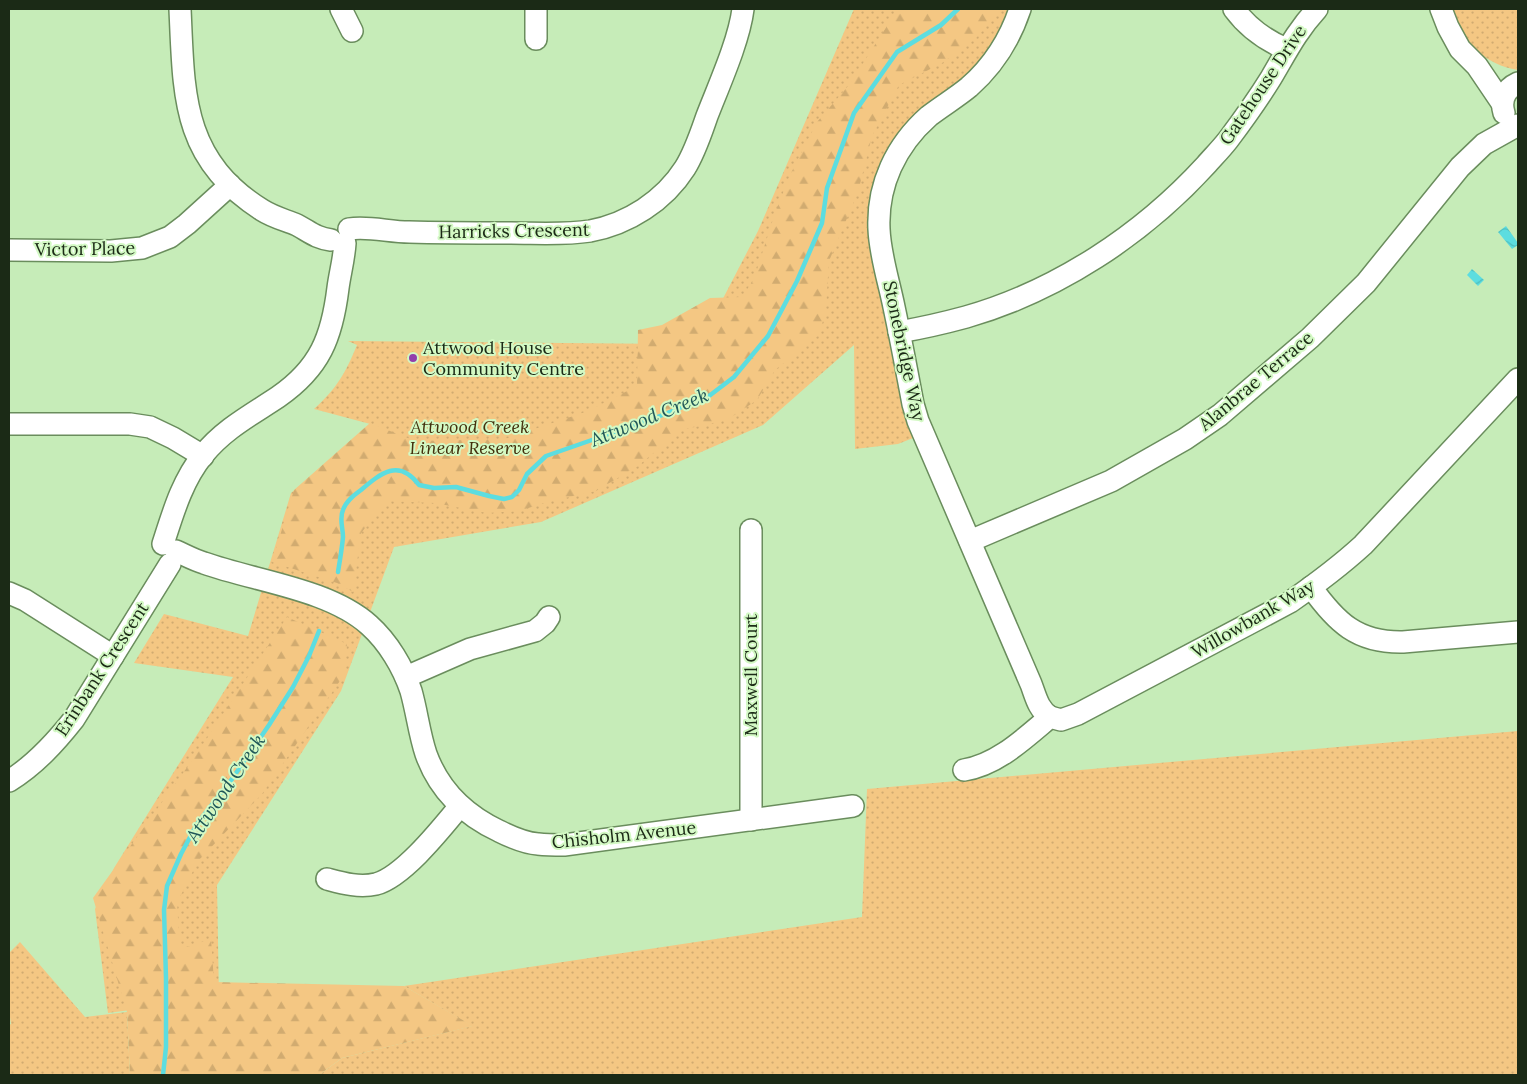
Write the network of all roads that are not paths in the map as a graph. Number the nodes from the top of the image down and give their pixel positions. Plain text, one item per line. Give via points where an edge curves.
1 (180, 9) edge
2 (341, 9) edge
3 (536, 9) edge
4 (743, 9) edge
5 (1020, 9) edge
6 (1234, 9) edge
7 (1317, 9) edge
8 (1441, 9) edge
9 (352, 31) dead end
10 (536, 39) dead end
11 (1286, 49) junction
12 (1477, 66) junction
13 (1518, 83) edge
14 (1511, 116) edge
15 (230, 185) junction
16 (340, 237) junction
17 (9, 250) edge
18 (899, 332) junction
19 (1518, 379) edge
20 (9, 424) edge
21 (203, 456) junction
22 (751, 530) dead end
23 (970, 542) junction
24 (169, 555) junction
25 (1311, 588) junction
26 (9, 593) edge
27 (549, 617) dead end
28 (1518, 632) edge
29 (114, 656) junction
30 (406, 677) junction
31 (1050, 717) junction
32 (964, 770) dead end
33 (9, 781) edge
34 (460, 806) junction
35 (853, 806) dead end
36 (751, 820) junction
37 (327, 878) dead end

1 - 15 street, Harricks Crescent via 189,115 197,139
2 - 9 street
3 - 10 street
4 - 16 street, Harricks Crescent via 694,152 671,186 632,217 609,227 558,233 390,232 376,229
5 - 18 street, Stonebridge Way via 1003,48 987,69 915,129 905,140 885,179 880,198 879,231
6 - 11 street via 1257,34
7 - 11 street, Gatehouse Drive
8 - 12 street via 1460,49
11 - 18 street, Gatehouse Drive via 1227,142 1164,207 1130,235 1095,259 1017,298 967,317
12 - 13 street
12 - 14 street
13 - 14 street, Alanbrae Terrace via 1508,90
14 - 23 street, Alanbrae Terrace via 1460,167 1366,283 1310,338 1220,415 1111,481
15 - 16 street, Harricks Crescent via 278,219 319,238
15 - 17 street, Victor Place via 170,237 142,248 111,251
16 - 21 street, Erinbank Crescent via 344,261 333,321 327,340 307,372 279,397 222,435
18 - 23 street, Stonebridge Way via 912,404
19 - 25 street, Willowbank Way via 1363,545
20 - 21 street via 130,424 150,427
21 - 24 street, Erinbank Crescent via 185,483 174,509
22 - 36 street, Maxwell Court
23 - 31 street, Stonebridge Way via 1038,705
24 - 29 street, Erinbank Crescent
24 - 30 street, Chisholm Avenue via 314,596 355,614 382,639
25 - 28 street via 1342,624 1375,639 1403,642
25 - 31 street, Willowbank Way via 1078,714 1061,720
26 - 29 street via 26,600
27 - 30 street via 534,631 470,649
29 - 33 street, Erinbank Crescent via 59,738 39,759
30 - 34 street, Chisholm Avenue via 426,754 435,773
31 - 32 street via 995,759
34 - 36 street, Chisholm Avenue via 512,838 537,844 592,842
34 - 37 street via 389,879 361,885
35 - 36 street, Chisholm Avenue

